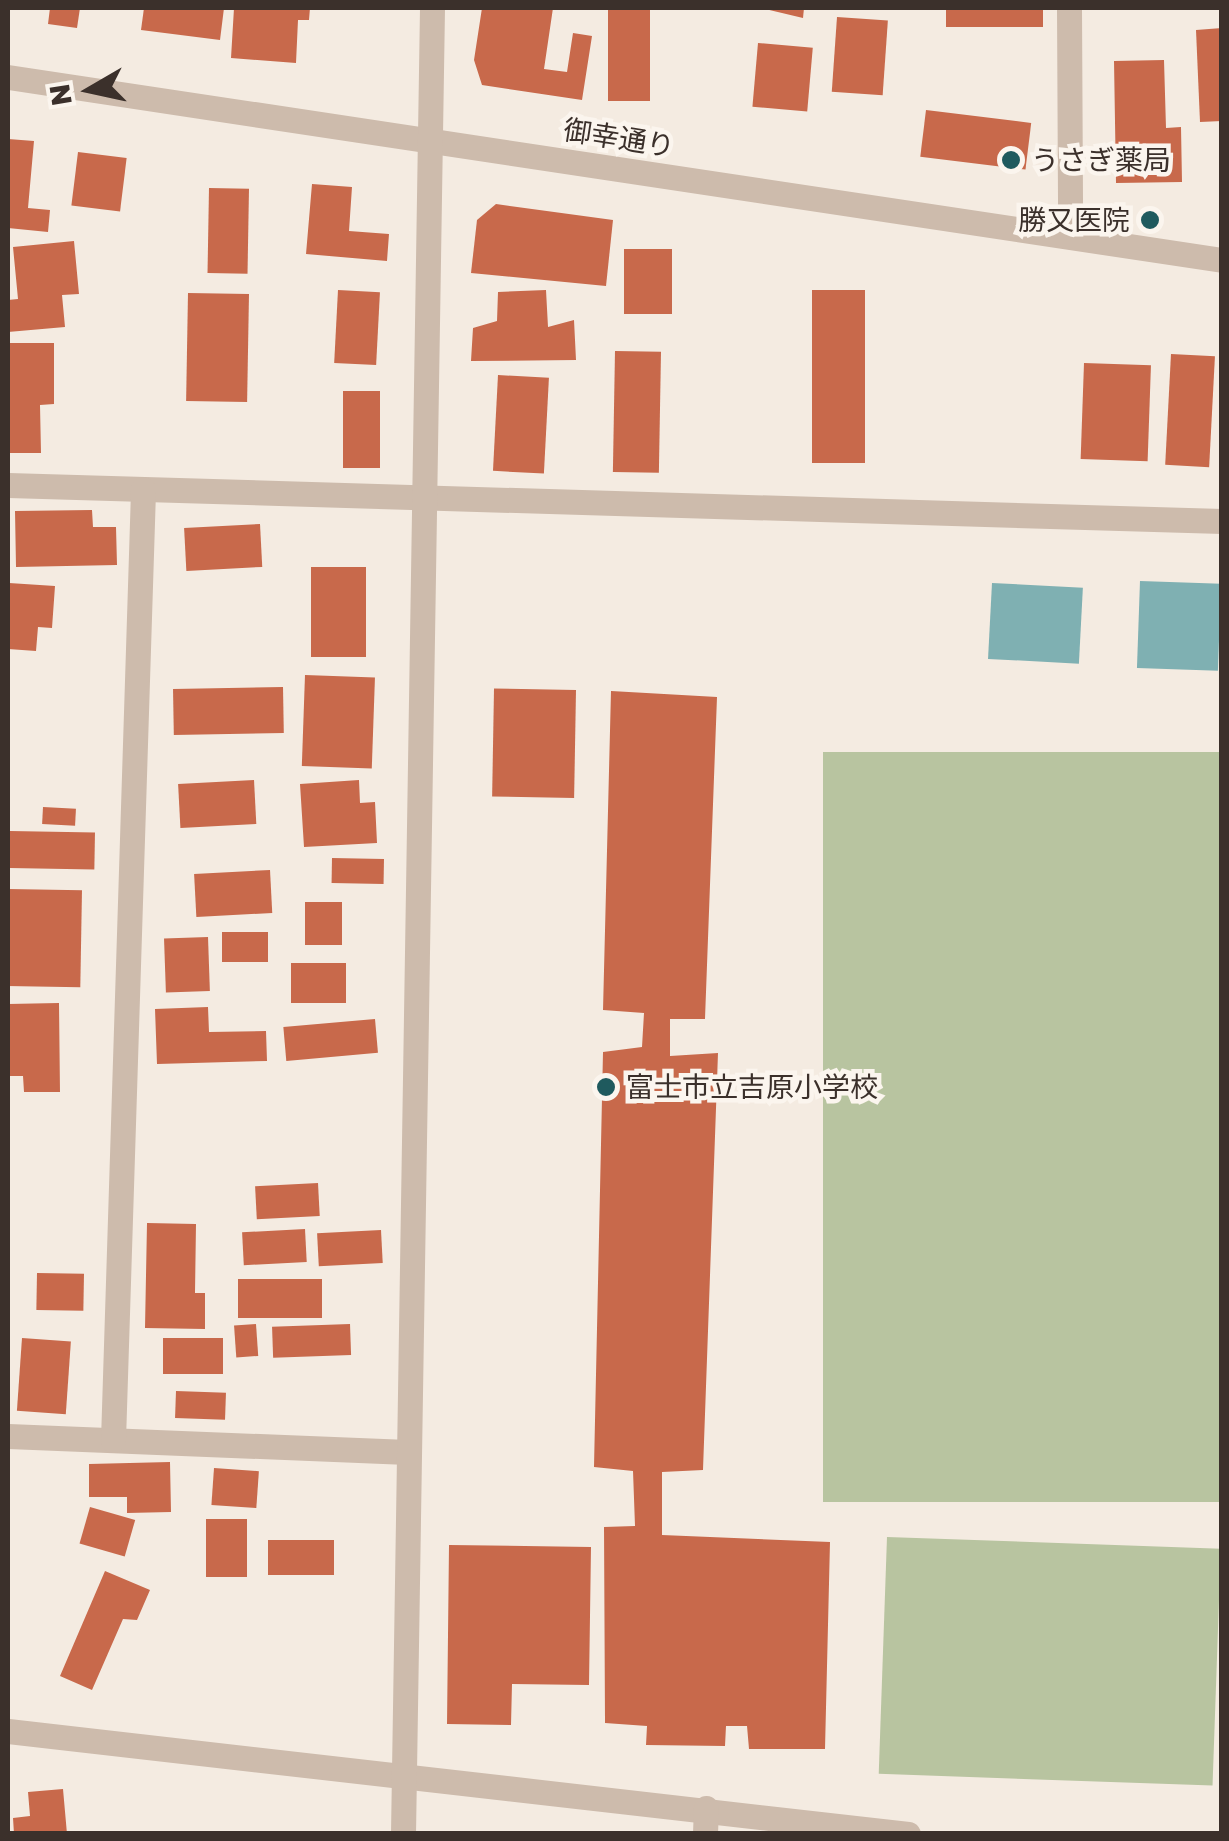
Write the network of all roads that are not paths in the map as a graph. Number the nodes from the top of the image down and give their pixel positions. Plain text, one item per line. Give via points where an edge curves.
1 (432, 8) edge
2 (1070, 8) edge
3 (8, 77) edge
4 (431, 140) junction
5 (1070, 236) junction
6 (1222, 260) edge
7 (8, 484) edge
8 (143, 489) junction
9 (429, 497) junction
10 (1222, 521) edge
11 (8, 1436) edge
12 (114, 1440) junction
13 (408, 1452) junction
14 (8, 1731) edge
15 (404, 1776) junction
16 (706, 1820) edge
17 (403, 1834) edge
18 (908, 1834) edge

1 - 4 street
2 - 5 street
3 - 4 street, 御幸通り
4 - 5 street, 御幸通り
4 - 9 street
5 - 6 street, 御幸通り
7 - 8 street
8 - 9 street
8 - 12 street
9 - 10 street
9 - 13 street
11 - 12 street
12 - 13 street
13 - 15 street
14 - 15 street
15 - 16 street
15 - 17 street
16 - 18 street

